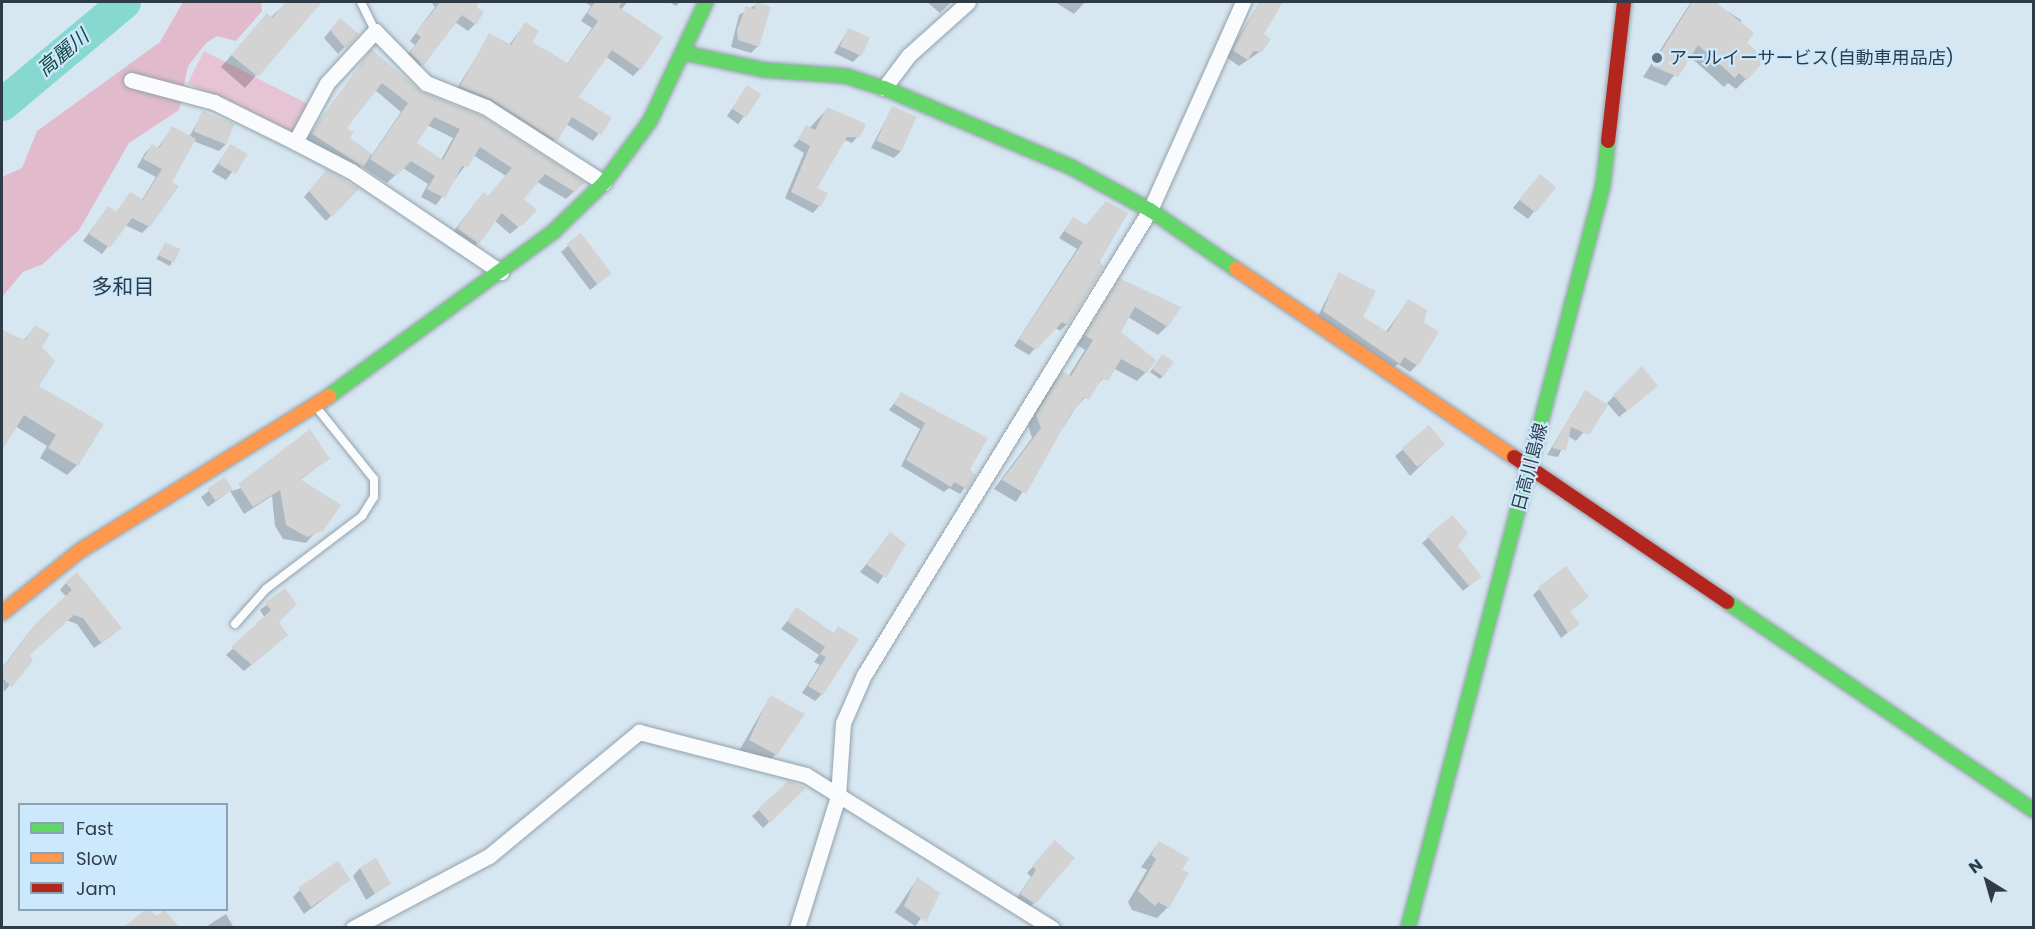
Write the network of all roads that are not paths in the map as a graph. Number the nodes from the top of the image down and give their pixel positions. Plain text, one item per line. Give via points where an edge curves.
1 (361, 2) edge
2 (706, 2) edge
3 (968, 2) edge
4 (1243, 2) edge
5 (1624, 2) edge
6 (375, 31) junction
7 (684, 53) junction
8 (131, 81) dead end
9 (884, 88) junction
10 (296, 142) junction
11 (604, 183) junction
12 (1150, 210) junction
13 (501, 272) junction
14 (316, 406) junction
15 (1530, 469) junction
16 (2, 614) edge
17 (235, 624) dead end
18 (838, 796) junction
19 (2034, 811) edge
20 (352, 927) edge
21 (797, 927) edge
22 (1052, 927) edge
23 (1408, 927) edge

1 - 6 lane
2 - 7 street
3 - 9 street via 909,55
4 - 12 street
5 - 15 street, 日高川島線 via 1603,185
6 - 10 street via 327,83
6 - 11 street via 426,83 486,107
7 - 9 street via 765,70 846,75
7 - 11 street via 650,121
8 - 10 street via 214,102
9 - 12 street via 1071,167
10 - 13 street via 351,171
11 - 13 street
12 - 15 street
12 - 18 street via 864,675 843,723
13 - 14 street
14 - 16 street via 81,550
14 - 17 lane via 374,479 374,497 362,516 266,589
15 - 19 street
15 - 23 street, 日高川島線
18 - 20 street via 797,772 639,732 489,856
18 - 21 street
18 - 22 street

